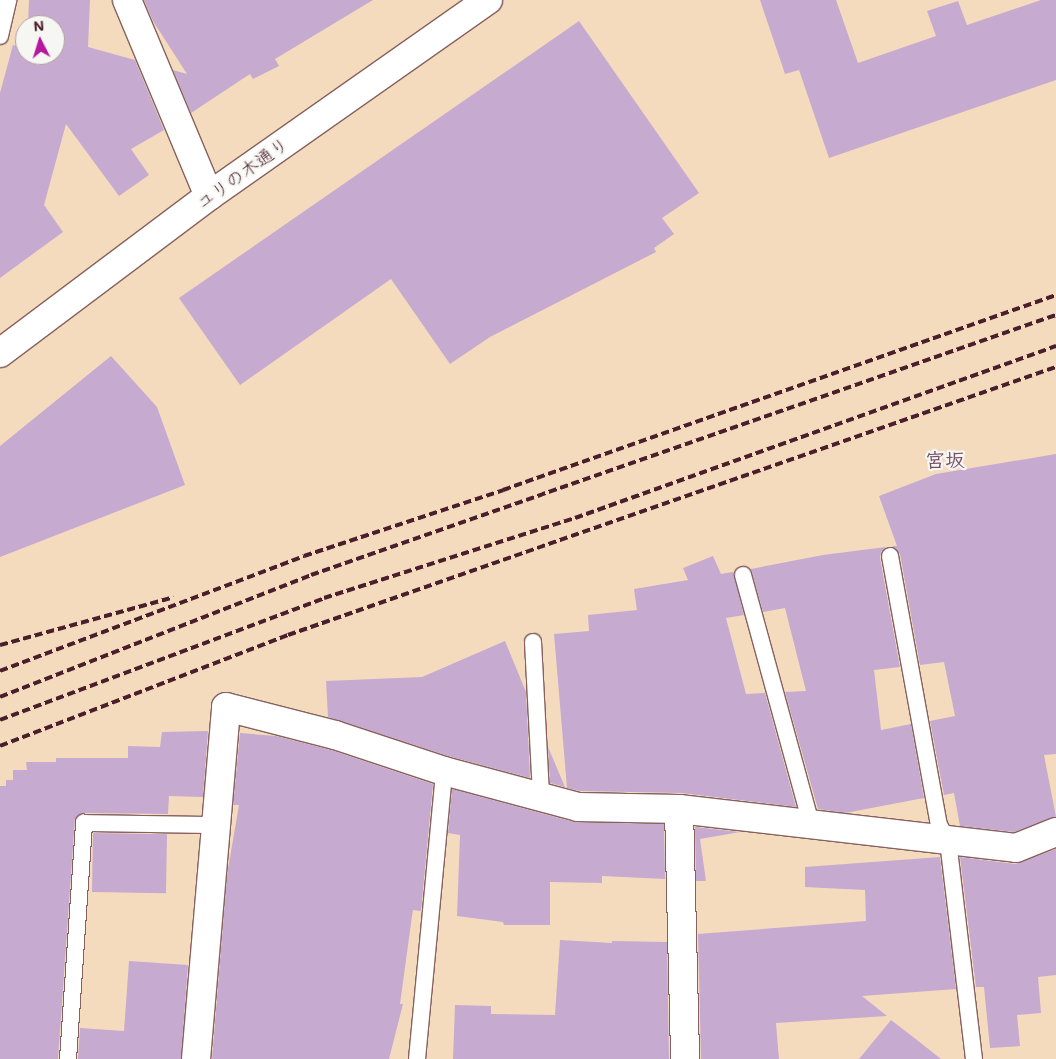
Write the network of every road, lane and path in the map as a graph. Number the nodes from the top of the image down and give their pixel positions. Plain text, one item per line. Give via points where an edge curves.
1 (8, 0) edge
2 (127, 0) edge
3 (488, 0) edge
4 (0, 36) edge
5 (209, 196) junction
6 (0, 353) edge
7 (890, 556) dead end
8 (743, 575) dead end
9 (533, 642) dead end
10 (444, 771) junction
11 (541, 797) junction
12 (678, 809) junction
13 (810, 823) junction
14 (216, 825) junction
15 (1056, 832) edge
16 (948, 841) junction
17 (68, 1059) edge
18 (196, 1059) edge
19 (417, 1059) edge
20 (684, 1059) edge
21 (974, 1059) edge

1 - 4 lane
2 - 5 street
3 - 5 street, ユリの木通り
5 - 6 street, ユリの木通り
7 - 16 lane via 938,825
8 - 13 lane
9 - 11 lane
10 - 11 street
10 - 14 street via 335,735 226,707
10 - 19 lane
11 - 12 street via 578,807
12 - 13 street
12 - 20 street
13 - 16 street
14 - 17 lane via 84,823
14 - 18 street
15 - 16 street via 1016,848
16 - 21 lane

